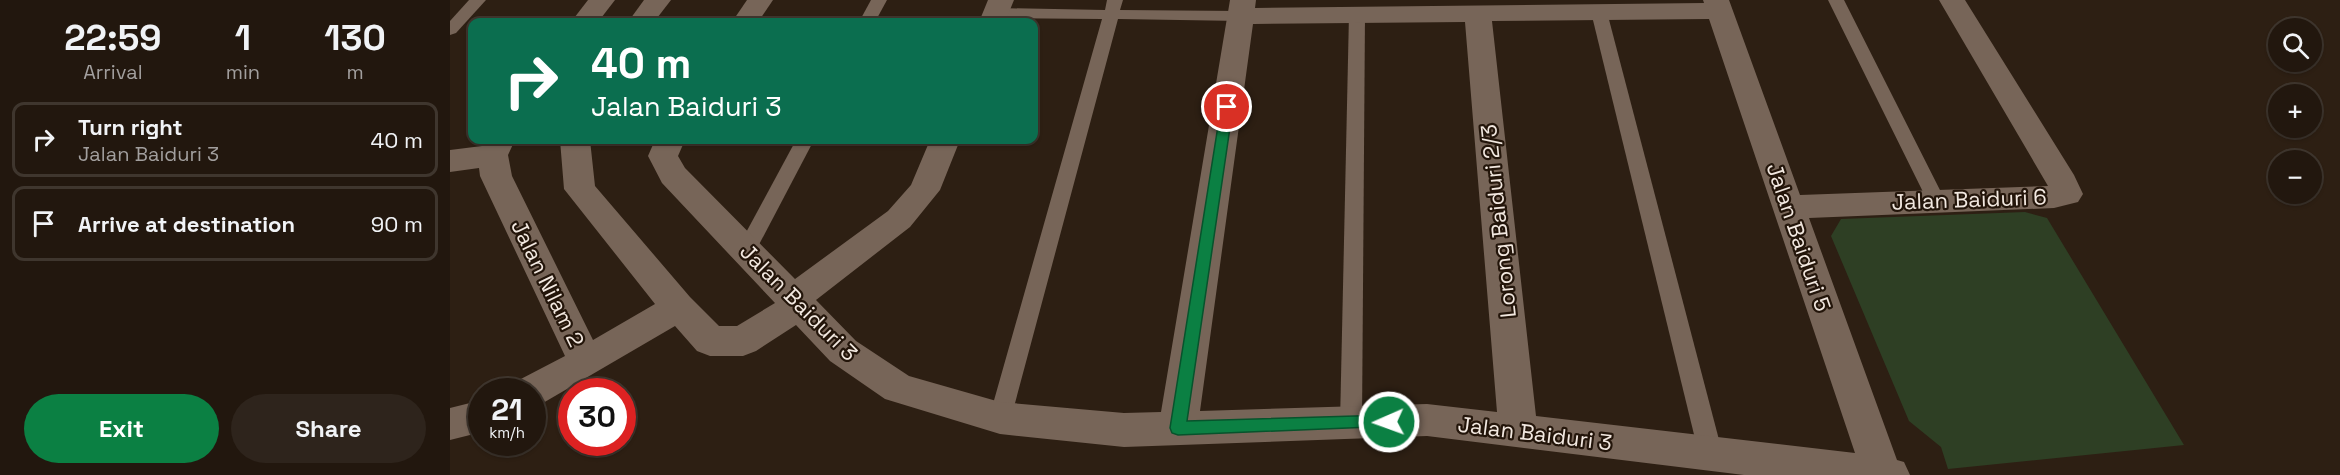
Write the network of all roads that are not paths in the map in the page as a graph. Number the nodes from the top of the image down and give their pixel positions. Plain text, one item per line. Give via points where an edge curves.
1 (478, 0) edge
2 (602, 0) edge
3 (658, 0) edge
4 (760, 0) edge
5 (879, 0) edge
6 (1836, 0) edge
7 (1952, 0) edge
8 (1718, 5) edge
9 (1113, 7) edge
10 (1242, 8) edge
11 (997, 12) edge
12 (1599, 12) junction
13 (1478, 13) junction
14 (1357, 14) junction
15 (587, 18) edge
16 (644, 18) edge
17 (748, 18) edge
18 (869, 18) edge
19 (450, 30) edge
20 (575, 144) edge
21 (803, 144) edge
22 (943, 144) edge
23 (496, 147) edge
24 (666, 148) edge
25 (450, 161) edge
26 (1936, 200) junction
27 (1788, 207) junction
28 (746, 251) junction
29 (796, 302) junction
30 (678, 307) junction
31 (586, 362) junction
32 (546, 383) edge
33 (1000, 418) junction
34 (468, 420) edge
35 (1351, 423) junction
36 (450, 424) edge
37 (1178, 428) junction
38 (1518, 430) junction
39 (1711, 454) junction
40 (1882, 474) edge
41 (1890, 475) edge

1 - 19 lane
2 - 15 street
3 - 16 street
4 - 17 street
5 - 18 lane
6 - 26 lane
7 - 26 street, Jalan Baiduri 6 via 2067,194
8 - 12 street
8 - 27 street, Jalan Baiduri 5
9 - 10 lane
9 - 11 lane
9 - 33 lane
10 - 14 street
10 - 37 street
12 - 13 street
12 - 39 lane
13 - 14 street
13 - 38 street, Lorong Baiduri 2/3
14 - 35 lane
20 - 30 street via 580,189
21 - 28 lane
22 - 29 street via 924,190 899,219
23 - 25 street
23 - 31 street, Jalan Nilam 2 via 496,176
24 - 28 street, Jalan Baiduri 3 via 674,175
26 - 27 street, Jalan Baiduri 6
27 - 40 street, Jalan Baiduri 5
28 - 29 street, Jalan Baiduri 3
29 - 30 street via 743,341 710,341
29 - 33 street, Jalan Baiduri 3 via 843,351 898,388
30 - 31 street, Jalan Nilam 2
31 - 32 street
33 - 37 street, Jalan Baiduri 3 via 1124,430
34 - 36 street
35 - 37 street, Jalan Baiduri 3
35 - 38 street, Jalan Baiduri 3 via 1427,420
38 - 39 street, Jalan Baiduri 3
39 - 40 street, Jalan Baiduri 3
40 - 41 street, Jalan Baiduri 3

